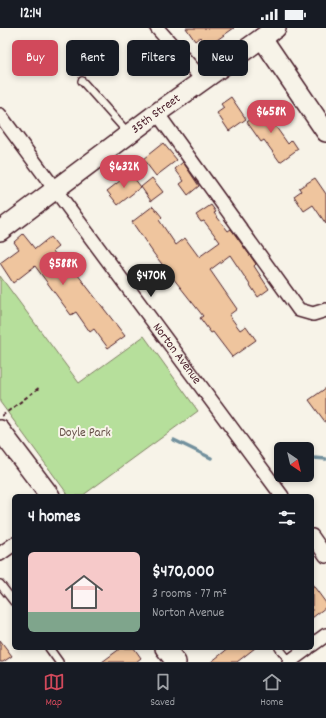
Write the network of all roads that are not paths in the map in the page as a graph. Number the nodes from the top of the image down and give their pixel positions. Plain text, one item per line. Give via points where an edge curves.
1 (157, 28) edge
2 (269, 33) edge
3 (203, 80) junction
4 (82, 81) dead end
5 (157, 113) junction
6 (0, 116) edge
7 (326, 132) edge
8 (129, 134) junction
9 (55, 188) junction
10 (0, 231) edge
11 (326, 310) edge
12 (0, 430) edge
13 (48, 494) edge
14 (281, 494) edge
15 (314, 539) edge
16 (12, 545) edge
17 (0, 554) edge
18 (326, 556) edge
19 (0, 584) edge
20 (12, 599) edge
21 (326, 635) edge
22 (314, 644) edge
23 (50, 650) edge
24 (167, 650) edge
25 (280, 650) edge
26 (305, 650) edge
27 (59, 662) edge
28 (176, 662) edge
29 (289, 662) edge

1 - 3 street
2 - 3 street, 35th Street
2 - 7 street
3 - 5 street, 35th Street
4 - 8 lane
5 - 8 street, 35th Street
5 - 11 street via 299,310 313,314
6 - 9 street, Norton Avenue
8 - 9 street, 35th Street
9 - 10 street, 35th Street
9 - 14 street, Norton Avenue
12 - 13 street
15 - 18 street
16 - 17 street
19 - 20 lane
21 - 22 street
23 - 27 lane
24 - 28 street
25 - 29 lane
26 - 29 street

